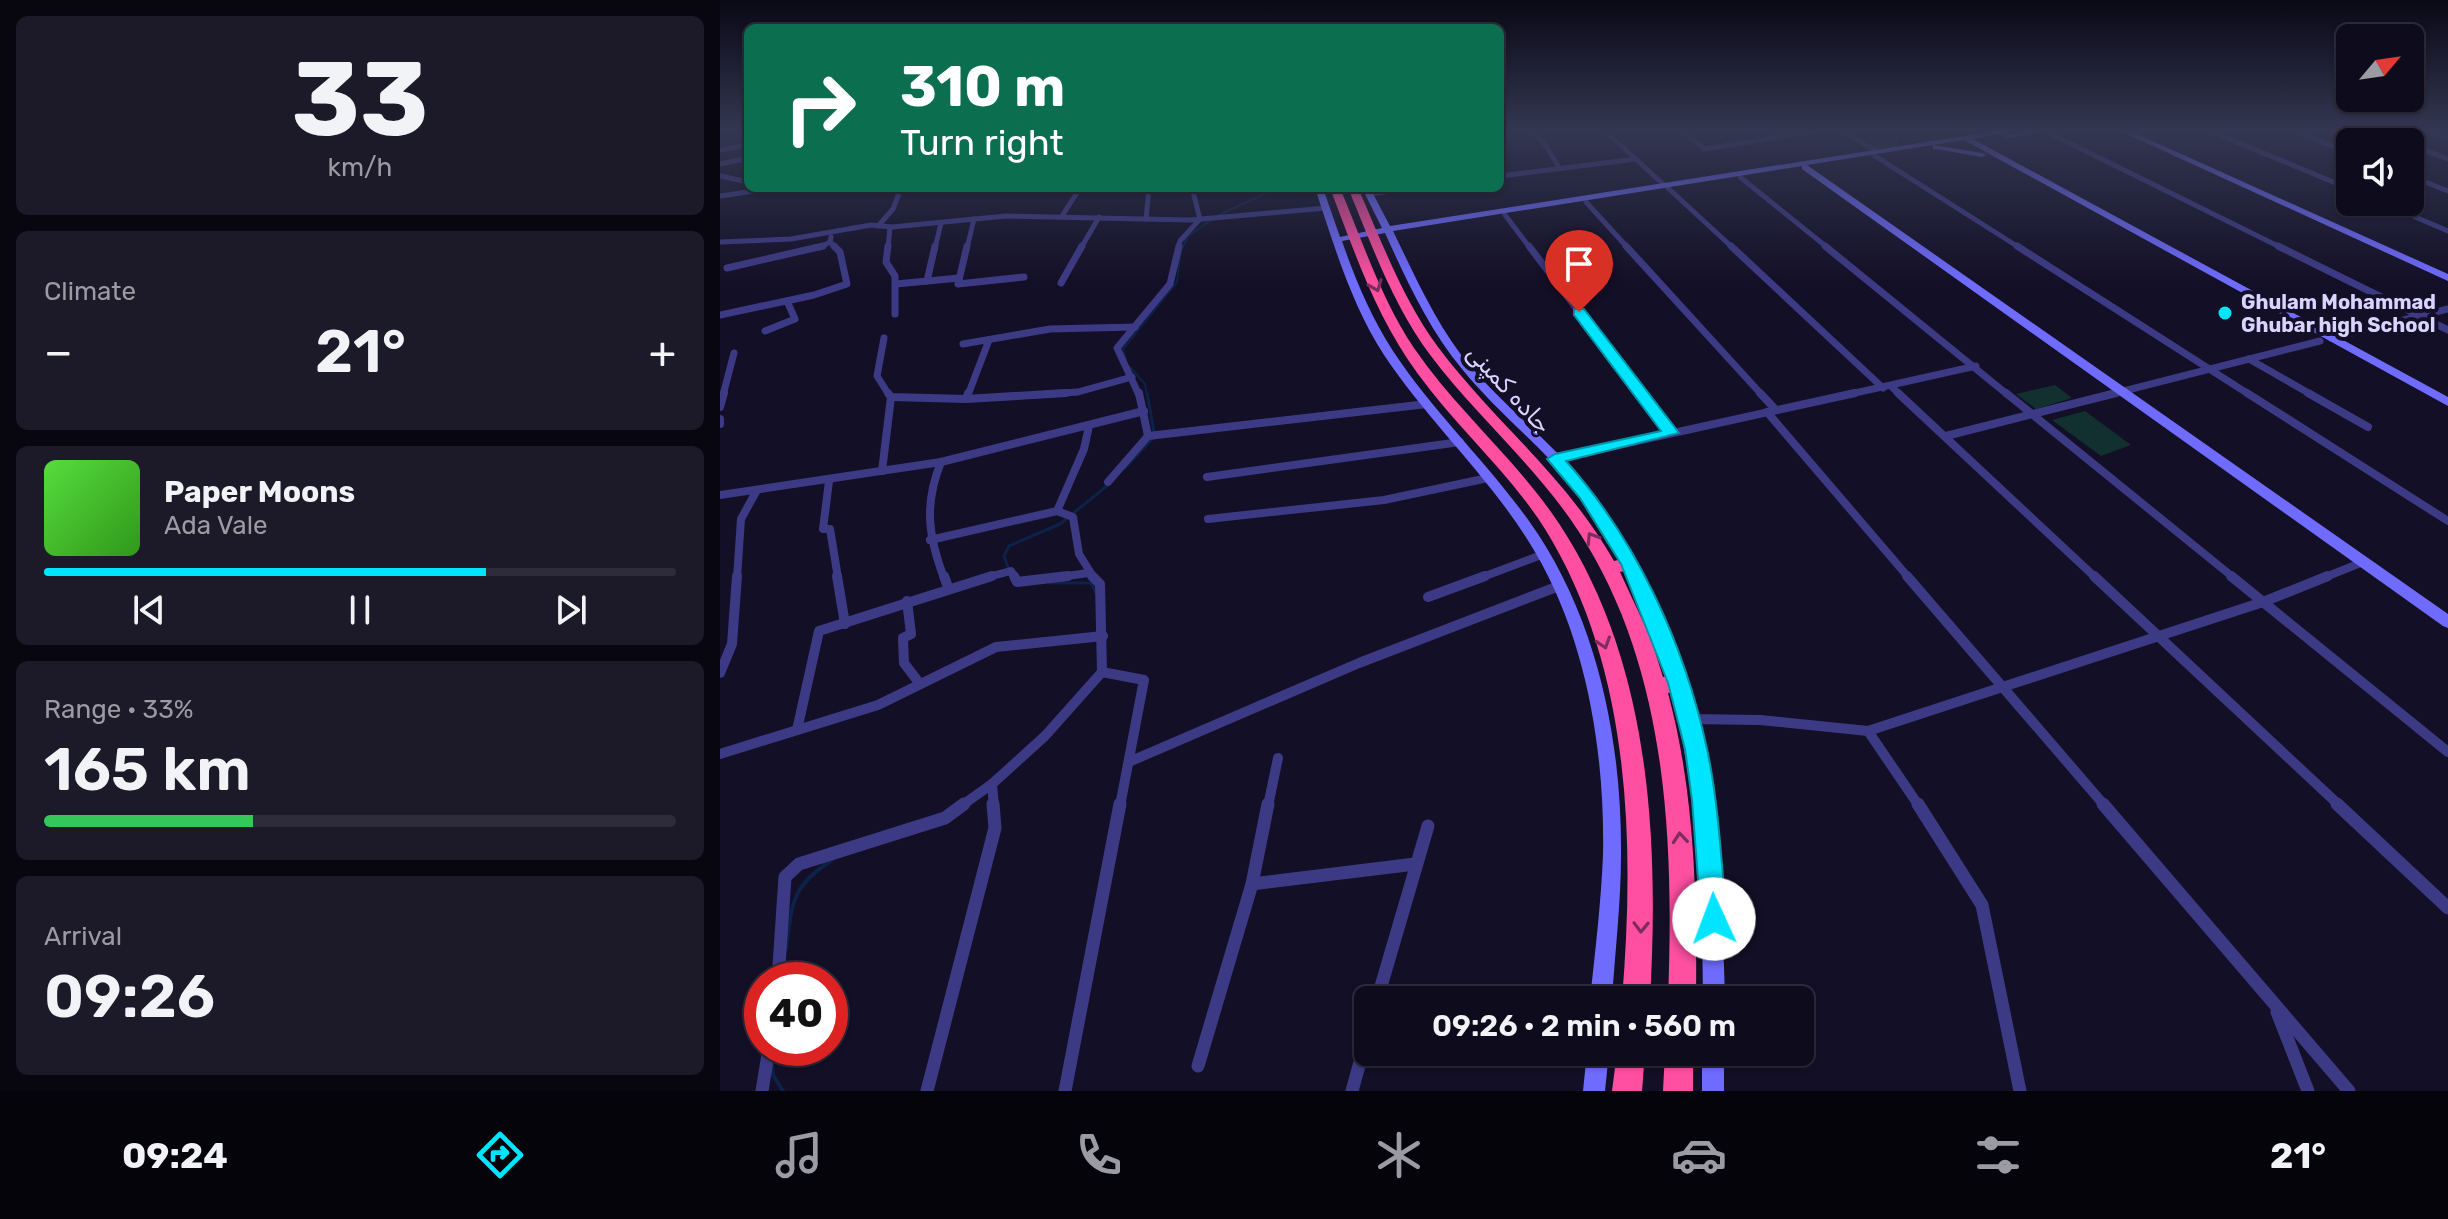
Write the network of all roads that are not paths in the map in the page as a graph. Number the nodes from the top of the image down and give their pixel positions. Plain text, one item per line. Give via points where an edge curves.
1 (1660, 181) edge
2 (1700, 181) edge
3 (1745, 181) edge
4 (1825, 181) edge
5 (1916, 181) edge
6 (2036, 181) edge
7 (2146, 181) edge
8 (2234, 181) edge
9 (2424, 182) edge
10 (1666, 186) junction
11 (2448, 191) edge
12 (744, 192) edge
13 (899, 192) edge
14 (1077, 192) edge
15 (1149, 192) edge
16 (1193, 192) edge
17 (1320, 192) edge
18 (1338, 192) edge
19 (1363, 192) edge
20 (720, 196) edge
21 (1606, 196) junction
22 (1586, 202) junction
23 (1326, 208) junction
24 (1505, 215) junction
25 (1062, 216) junction
26 (2413, 216) edge
27 (1099, 217) junction
28 (974, 219) junction
29 (1146, 219) junction
30 (1200, 219) junction
31 (941, 223) junction
32 (878, 226) junction
33 (890, 227) junction
34 (2448, 231) edge
35 (832, 234) junction
36 (1369, 235) junction
37 (720, 242) edge
38 (830, 242) junction
39 (727, 268) dead end
40 (1024, 277) dead end
41 (959, 278) junction
42 (2448, 278) edge
43 (927, 281) junction
44 (1061, 283) dead end
45 (896, 284) junction
46 (787, 301) junction
47 (2448, 309) edge
48 (895, 314) dead end
49 (720, 315) edge
50 (2421, 316) junction
51 (1135, 327) junction
52 (2448, 330) edge
53 (765, 331) dead end
54 (884, 338) dead end
55 (989, 340) junction
56 (2326, 340) junction
57 (963, 344) dead end
58 (734, 353) dead end
59 (2249, 359) junction
60 (1976, 366) junction
61 (2208, 370) junction
62 (1132, 377) junction
63 (1887, 387) junction
64 (2123, 391) junction
65 (2427, 395) junction
66 (891, 397) junction
67 (966, 399) junction
68 (2448, 402) edge
69 (1427, 404) junction
70 (720, 407) edge
71 (1144, 411) junction
72 (1772, 411) junction
73 (2448, 411) edge
74 (2034, 414) junction
75 (1089, 426) junction
76 (2368, 427) dead end
77 (1671, 433) junction
78 (1148, 436) junction
79 (1946, 436) junction
80 (1460, 442) junction
81 (1555, 459) junction
82 (941, 462) junction
83 (882, 471) junction
84 (1207, 477) dead end
85 (1488, 478) junction
86 (829, 481) junction
87 (1108, 482) dead end
88 (757, 490) junction
89 (720, 495) edge
90 (1057, 511) junction
91 (1208, 519) dead end
92 (2448, 521) edge
93 (930, 540) junction
94 (1544, 554) junction
95 (2363, 562) junction
96 (1630, 563) junction
97 (1611, 568) junction
98 (1088, 573) junction
99 (1559, 586) junction
100 (948, 587) junction
101 (1428, 597) dead end
102 (907, 601) junction
103 (2263, 602) junction
104 (2448, 622) edge
105 (845, 624) junction
106 (1103, 636) junction
107 (2159, 636) junction
108 (1102, 672) junction
109 (720, 673) edge
110 (1679, 683) junction
111 (920, 684) junction
112 (1654, 687) junction
113 (2006, 687) junction
114 (1689, 719) junction
115 (797, 730) junction
116 (1868, 731) junction
117 (2448, 752) edge
118 (720, 754) edge
119 (1278, 758) dead end
120 (1131, 761) junction
121 (992, 784) junction
122 (1428, 826) dead end
123 (1415, 864) junction
124 (1252, 884) junction
125 (2448, 908) edge
126 (779, 962) edge
127 (1381, 986) edge
128 (1602, 986) edge
129 (1637, 986) edge
130 (1682, 986) edge
131 (1714, 986) edge
132 (2275, 1005) junction
133 (766, 1066) edge
134 (1198, 1066) dead end
135 (1359, 1066) edge
136 (1597, 1066) edge
137 (1630, 1066) edge
138 (1679, 1066) edge
139 (1713, 1066) edge
140 (762, 1091) edge
141 (927, 1091) edge
142 (1065, 1091) edge
143 (1352, 1091) edge
144 (1594, 1091) edge
145 (1627, 1091) edge
146 (1678, 1091) edge
147 (1713, 1091) edge
148 (2020, 1091) edge
149 (2308, 1091) edge
150 (2349, 1091) edge

1 - 10 street
2 - 10 street
3 - 60 street
4 - 64 street
5 - 61 street
6 - 56 street
7 - 50 street
8 - 42 street
9 - 11 street
10 - 21 street
10 - 63 street
12 - 20 street
13 - 32 street
14 - 25 street
15 - 29 street
16 - 30 street
17 - 23 street
18 - 36 highway, جاده کمپنی
19 - 36 highway, جاده کمپنی
21 - 22 street
21 - 36 street
22 - 24 street
22 - 72 street
23 - 30 street
23 - 36 street
24 - 36 street
24 - 77 street
25 - 27 street
25 - 28 street
26 - 34 street
27 - 29 street
27 - 44 street
28 - 31 street
28 - 41 street
29 - 30 street
30 - 51 street via 1175,252 1174,278
31 - 33 street
31 - 43 street
32 - 33 street
32 - 35 street
33 - 45 street via 886,262
35 - 37 street
35 - 38 street
36 - 69 street via 1371,324
36 - 81 street via 1453,351
97 -> 36 highway, جاده کمپنی via 1561,492 1433,349
36 -> 129 highway, جاده کمپنی via 1389,319 1407,348 1532,496 1584,584 1617,684 1628,745 1642,927
38 - 39 street via 814,251
38 - 46 street via 840,252 847,284
40 - 41 street via 969,284 958,284
41 - 43 street
43 - 45 street
45 - 48 street
46 - 49 street
46 - 53 street via 795,319
47 - 50 street
50 - 52 street
50 - 56 street
51 - 55 street via 1050,329
51 - 62 street via 1117,348 1121,365
54 - 66 street via 877,376
55 - 57 street
55 - 67 street
56 - 59 street
56 - 65 street
58 - 70 street
59 - 61 street
59 - 76 street
60 - 63 street
60 - 74 street
61 - 64 street
61 - 92 street
62 - 67 street via 1078,392
62 - 71 street
63 - 72 street
63 - 79 street
64 - 74 street
64 - 95 street
65 - 68 street
65 - 73 street
66 - 67 street
66 - 83 street
69 - 78 street
69 - 80 street
71 - 75 street
71 - 78 street
72 - 77 street
72 - 113 street
74 - 79 street
74 - 103 street
75 - 82 street
75 - 90 street
77 - 81 street
78 - 87 street
79 - 107 street
80 - 84 street
80 - 85 street
81 - 96 street via 1586,495
82 - 83 street
82 - 93 street via 926,500
83 - 86 street
85 - 91 street via 1376,503
85 - 94 street
86 - 88 street
86 - 105 street via 823,529 830,529
88 - 89 street
88 - 109 street via 741,519 734,632
90 - 93 street
90 - 98 street via 1073,517 1078,555
93 - 100 street
94 - 99 street
94 - 101 street
95 - 103 street
95 - 104 street
96 - 97 highway
96 - 110 street
97 - 112 highway, جاده کمپنی
98 - 100 street via 1017,582 1011,571
98 - 106 street via 1100,584
99 - 120 street via 1359,663
99 - 128 street via 1588,665 1607,791 1612,838
100 - 102 street
102 - 105 street
102 - 111 street via 911,634 903,638 902,656
103 - 107 street
103 - 117 street
105 - 115 street via 819,631
106 - 108 street
106 - 111 street via 996,647
107 - 113 street
107 - 125 street
108 - 120 street via 1144,680
108 - 121 street via 1045,736
110 - 112 highway
110 - 114 street
111 - 115 street via 878,705
130 -> 112 highway, جاده کمپنی via 1681,837
113 - 116 street
113 - 132 street
114 - 116 street
114 - 131 street via 1714,892
115 - 118 street
116 - 148 street via 1982,905
119 - 124 street
120 - 142 street
121 - 126 street via 945,818 799,864 785,877
121 - 141 street via 995,828
122 - 123 street
123 - 124 street
123 - 127 street
124 - 134 street
132 - 149 street
132 - 150 street
133 - 140 street
135 - 143 street
136 - 144 street
137 - 145 highway
138 - 146 highway
139 - 147 street

